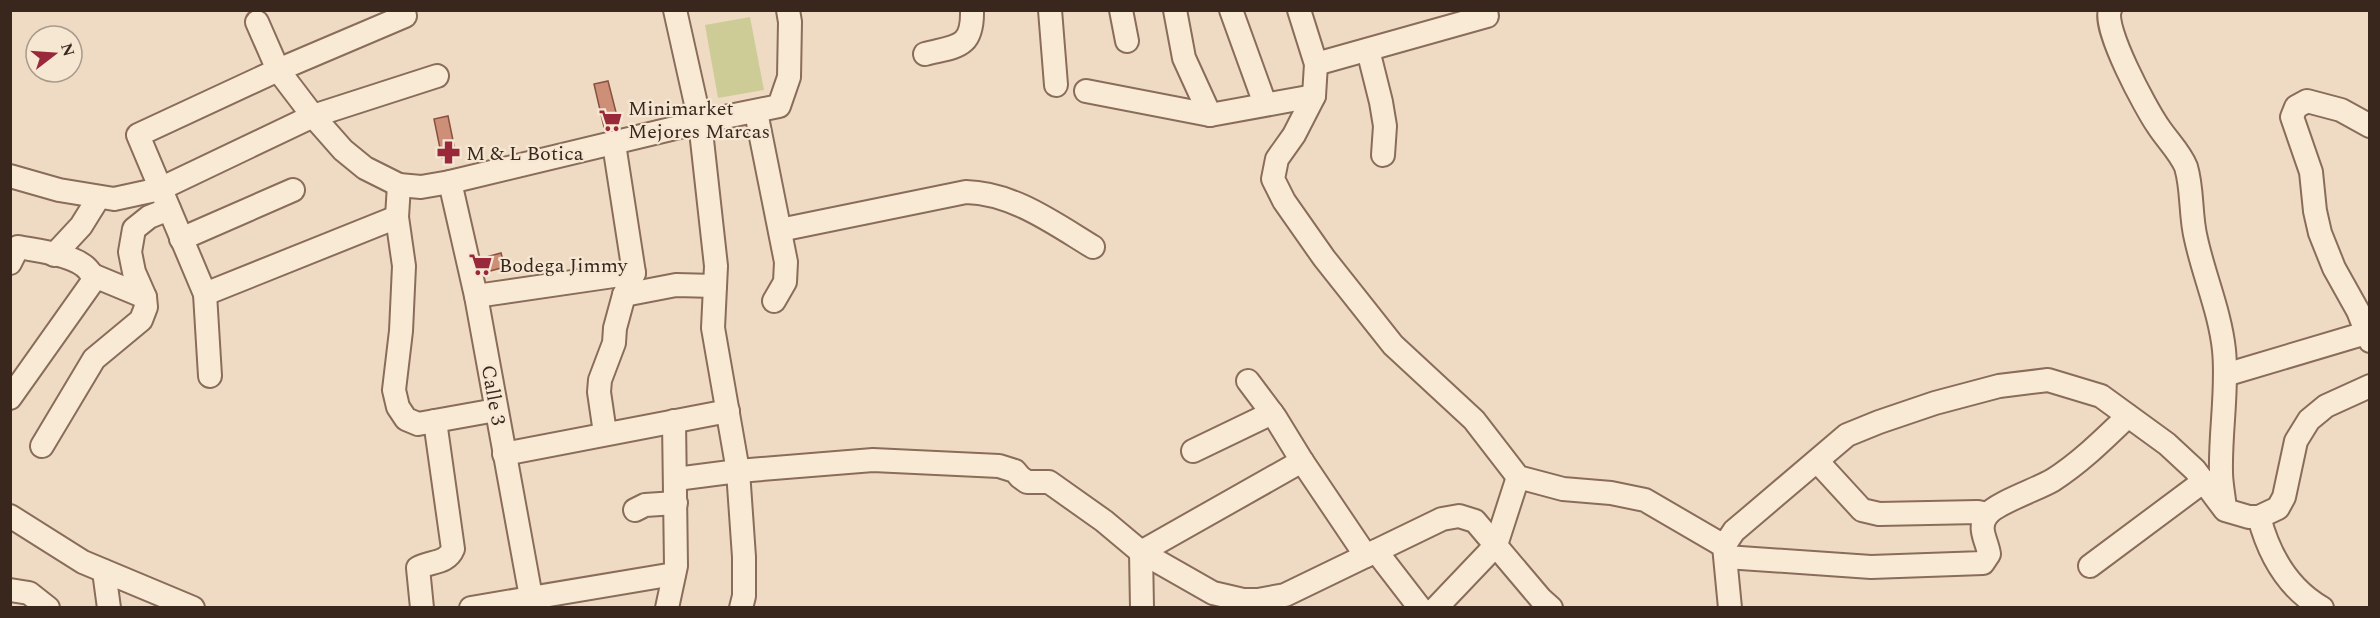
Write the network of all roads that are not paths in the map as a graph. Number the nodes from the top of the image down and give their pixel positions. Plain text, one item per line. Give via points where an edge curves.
1 (403, 10) edge
2 (675, 10) edge
3 (788, 10) edge
4 (972, 10) edge
5 (1050, 10) edge
6 (1121, 10) edge
7 (1175, 10) edge
8 (1232, 10) edge
9 (1299, 10) edge
10 (2110, 10) edge
11 (1487, 16) dead end
12 (258, 22) dead end
13 (1126, 41) dead end
14 (1368, 50) junction
15 (925, 54) dead end
16 (1316, 64) junction
17 (278, 70) junction
18 (437, 76) dead end
19 (1056, 85) dead end
20 (1086, 91) dead end
21 (1314, 96) junction
22 (1265, 104) junction
23 (756, 112) junction
24 (1209, 115) junction
25 (313, 116) junction
26 (700, 122) junction
27 (2370, 126) edge
28 (614, 144) junction
29 (1383, 155) dead end
30 (10, 176) edge
31 (450, 182) junction
32 (399, 185) junction
33 (293, 190) dead end
34 (99, 197) junction
35 (164, 199) junction
36 (397, 217) junction
37 (780, 230) junction
38 (181, 239) junction
39 (1093, 247) dead end
40 (13, 251) edge
41 (54, 255) junction
42 (634, 273) junction
43 (92, 275) junction
44 (715, 286) junction
45 (205, 294) junction
46 (624, 295) junction
47 (476, 296) junction
48 (145, 297) junction
49 (774, 301) dead end
50 (2368, 337) edge
51 (2225, 375) junction
52 (210, 376) dead end
53 (1248, 381) dead end
54 (2370, 386) edge
55 (10, 398) edge
56 (496, 410) junction
57 (728, 411) junction
58 (1272, 413) junction
59 (2128, 416) junction
60 (435, 421) junction
61 (674, 421) junction
62 (605, 433) junction
63 (42, 446) dead end
64 (1193, 451) dead end
65 (504, 454) junction
66 (1302, 461) junction
67 (1817, 461) junction
68 (738, 471) junction
69 (1518, 477) junction
70 (676, 479) junction
71 (2204, 481) junction
72 (676, 503) junction
73 (635, 510) dead end
74 (2225, 510) junction
75 (1988, 514) junction
76 (10, 516) edge
77 (2259, 517) junction
78 (1496, 545) junction
79 (1725, 551) junction
80 (1141, 552) junction
81 (1371, 553) junction
82 (2090, 566) dead end
83 (104, 571) junction
84 (674, 574) junction
85 (10, 590) edge
86 (1301, 598) edge
87 (532, 603) edge
88 (1228, 603) edge
89 (48, 608) edge
90 (109, 608) edge
91 (193, 608) edge
92 (422, 608) edge
93 (471, 608) edge
94 (667, 608) edge
95 (741, 608) edge
96 (1142, 608) edge
97 (1420, 608) edge
98 (1436, 608) edge
99 (1551, 608) edge
100 (1730, 608) edge
101 (2322, 608) edge

1 - 17 street via 405,16
2 - 26 street
3 - 23 street via 789,77 779,106
4 - 15 street via 972,26 962,45
5 - 19 street
6 - 13 street
7 - 24 street via 1184,58
8 - 22 street
9 - 16 street
10 - 51 street via 2112,34 2136,86 2186,168 2195,239 2220,327
11 - 14 street
12 - 17 street
14 - 16 street
14 - 29 street via 1383,118
16 - 21 street
17 - 25 street
17 - 35 street via 138,135
18 - 25 street
20 - 24 street
21 - 22 street
21 - 69 street via 1277,159 1273,179 1284,201 1393,345 1474,420
22 - 24 street
23 - 26 street
23 - 37 street
25 - 32 street via 365,168
25 - 35 street
26 - 28 street
26 - 44 street
27 - 50 street via 2331,106 2307,101 2296,107 2292,117 2311,172 2320,233
28 - 31 street
28 - 42 street
30 - 34 street
31 - 32 street via 421,187
31 - 47 street, Calle 3
32 - 36 street
33 - 38 street
34 - 35 street
34 - 41 street via 81,226
35 - 38 street
35 - 48 street via 134,229 129,252
36 - 45 street
36 - 60 street via 404,266 394,390 406,419 418,424
37 - 39 street via 979,192 1037,213
37 - 49 street via 785,282
38 - 45 street
40 - 41 street
41 - 43 street via 74,258
42 - 46 street
42 - 47 street
43 - 48 street
43 - 55 street via 93,281
44 - 46 street via 675,285
44 - 57 street via 713,328
45 - 52 street
46 - 62 street via 614,344 600,380
47 - 56 street, Calle 3
48 - 63 street via 141,320 94,359
50 - 51 street
51 - 74 street via 2221,468
53 - 58 street
54 - 77 street via 2326,406 2309,420 2291,454 2284,497 2278,508
56 - 60 street
56 - 65 street, Calle 3
57 - 61 street
57 - 68 street
58 - 64 street
58 - 66 street
59 - 67 street via 2101,396 2048,380 1999,386 1935,403 1847,435
59 - 71 street via 2167,444
59 - 75 street via 2068,470
60 - 92 street via 453,549 445,560 417,568
61 - 62 street
61 - 70 street
62 - 65 street
65 - 87 street, Calle 3
66 - 80 street
66 - 81 street
67 - 75 street via 1862,510 1879,514
67 - 79 street via 1734,531
68 - 70 street
68 - 80 street via 873,460 999,466 1015,471 1027,482 1049,482
68 - 95 street via 744,557
69 - 78 street
69 - 79 street via 1563,489 1645,500
70 - 72 street
71 - 74 street
71 - 82 street
72 - 73 street via 645,505
72 - 84 street
74 - 77 street
75 - 79 street via 1982,534 1989,554 1980,564 1871,567
76 - 83 street
77 - 101 street via 2270,549 2284,573 2302,594
78 - 81 street via 1475,521 1450,516
78 - 98 street
78 - 99 street
79 - 100 street
80 - 88 street
80 - 96 street
81 - 86 street
81 - 97 street
83 - 90 street
83 - 91 street
84 - 87 street
84 - 94 street
85 - 89 street via 29,594
86 - 88 street
87 - 93 street

